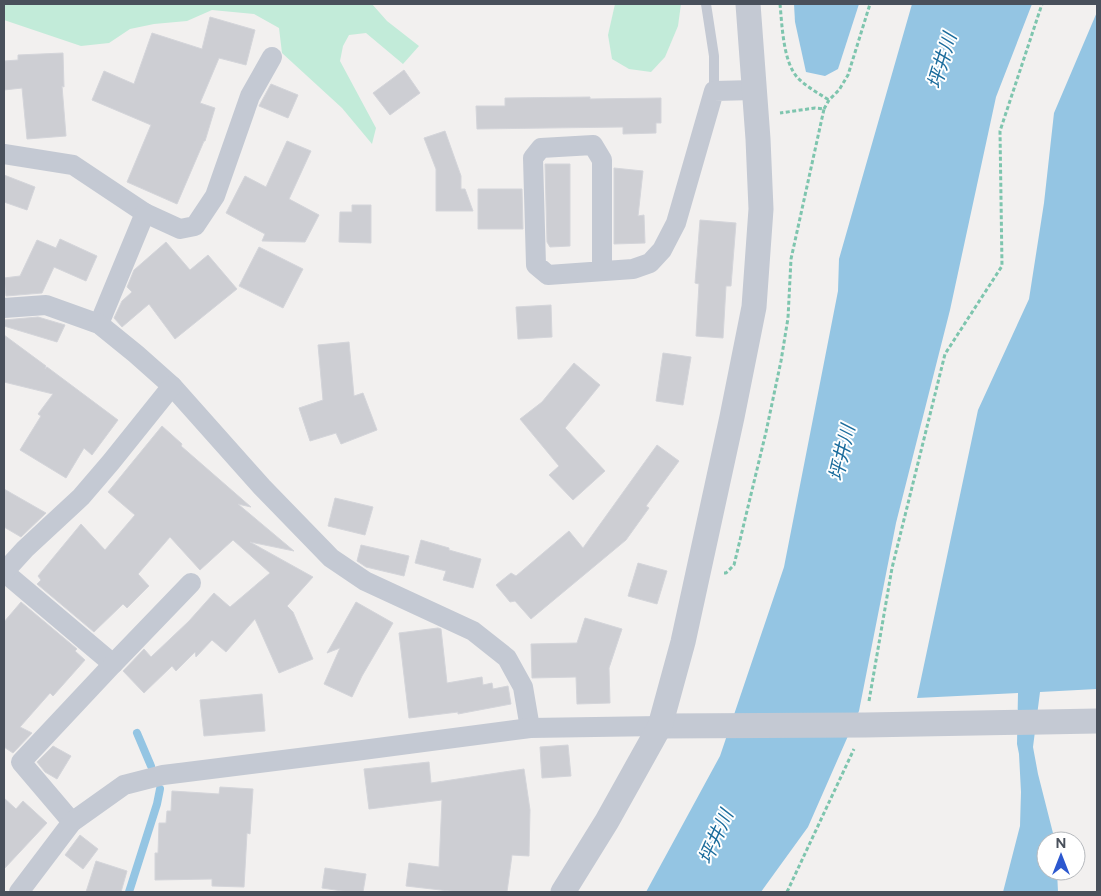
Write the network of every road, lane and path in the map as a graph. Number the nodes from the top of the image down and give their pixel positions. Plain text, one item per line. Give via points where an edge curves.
1 (706, 4) edge
2 (748, 4) edge
3 (780, 4) edge
4 (870, 4) edge
5 (1042, 4) edge
6 (272, 57) dead end
7 (754, 90) junction
8 (714, 91) junction
9 (829, 100) junction
10 (824, 108) dead end
11 (4, 154) edge
12 (145, 213) junction
13 (602, 271) junction
14 (4, 308) edge
15 (99, 324) junction
16 (172, 386) junction
17 (4, 572) edge
18 (191, 583) dead end
19 (113, 664) junction
20 (1097, 721) edge
21 (854, 725) junction
22 (660, 726) junction
23 (530, 728) junction
24 (72, 822) junction
25 (19, 892) edge
26 (563, 892) edge
27 (787, 892) edge

1 - 8 lane via 714,56
2 - 7 street
3 - 9 path via 790,66 797,78
4 - 9 path via 848,75
5 - 21 path via 1000,131 1002,266 945,354
6 - 12 street via 250,96 215,196 195,226 180,230
7 - 8 street
7 - 22 street via 761,209 754,308 683,642
8 - 13 street via 676,222 662,250 650,262 633,270
9 - 10 path
11 - 12 street via 73,164
12 - 15 street
13 - 13 street via 548,275 536,265 533,158 541,148 593,145 602,160
14 - 15 street via 46,305
15 - 16 street
16 - 17 street via 80,497
16 - 23 street via 331,558 365,581 473,630 507,658 523,686
17 - 19 street
18 - 19 street
19 - 24 street via 21,762
20 - 21 street
21 - 22 street
21 - 27 path
22 - 23 street
22 - 26 street
23 - 24 street via 163,775 124,784
24 - 25 street

